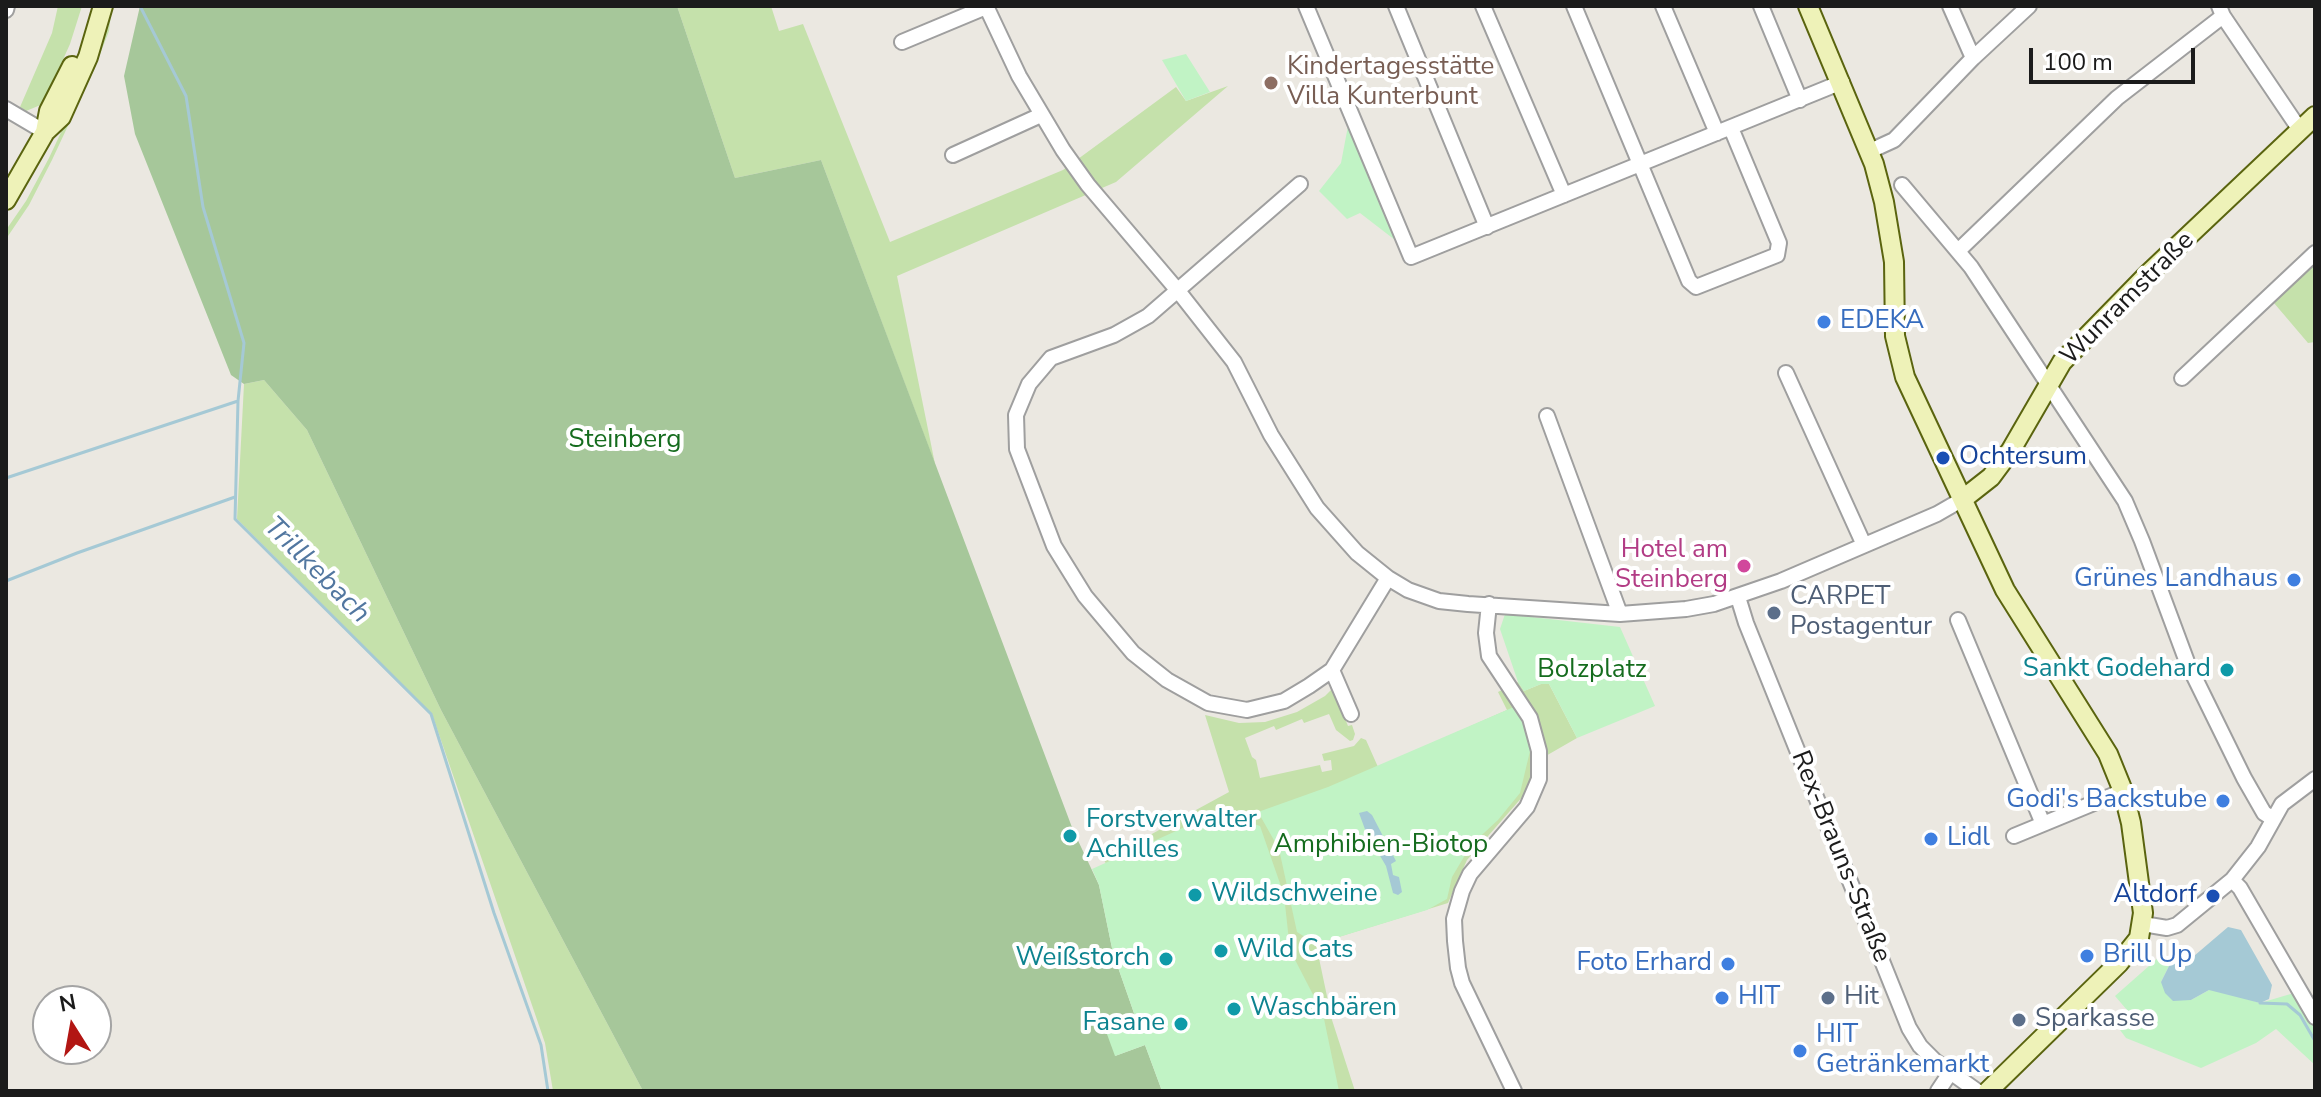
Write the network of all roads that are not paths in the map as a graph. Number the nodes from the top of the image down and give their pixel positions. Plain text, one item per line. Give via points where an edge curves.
1 (91, 6) edge
2 (103, 6) edge
3 (986, 6) edge
4 (1306, 6) edge
5 (1396, 6) edge
6 (1483, 6) edge
7 (1574, 6) edge
8 (1663, 6) edge
9 (1761, 6) edge
10 (1808, 6) edge
11 (1950, 6) edge
12 (2029, 6) edge
13 (2221, 11) edge
14 (902, 42) dead end
15 (1973, 58) junction
16 (1842, 82) junction
17 (1800, 100) junction
18 (6, 109) edge
19 (1041, 115) junction
20 (2315, 116) edge
21 (1731, 128) junction
22 (2300, 130) junction
23 (45, 132) junction
24 (1717, 133) junction
25 (1870, 151) junction
26 (953, 155) dead end
27 (1641, 164) junction
28 (1300, 184) dead end
29 (1564, 195) junction
30 (6, 200) edge
31 (1897, 203) dead end
32 (1487, 227) junction
33 (1958, 251) junction
34 (2315, 253) edge
35 (1179, 292) junction
36 (1786, 373) dead end
37 (2182, 378) dead end
38 (2048, 384) junction
39 (1547, 416) dead end
40 (1963, 499) junction
41 (1864, 545) junction
42 (1388, 578) junction
43 (1738, 597) junction
44 (1489, 604) junction
45 (1620, 614) junction
46 (1958, 620) dead end
47 (1332, 670) junction
48 (1351, 714) dead end
49 (2315, 779) edge
50 (2123, 791) junction
51 (2272, 818) junction
52 (2043, 824) junction
53 (2014, 836) dead end
54 (2232, 880) junction
55 (2143, 924) junction
56 (2315, 1017) edge
57 (1950, 1073) junction
58 (1514, 1091) edge
59 (1938, 1091) edge
60 (1977, 1091) edge
61 (1988, 1091) edge

1 - 23 main road
2 - 23 main road via 72,94 61,117
3 - 14 street
3 - 19 street
4 - 32 street via 1411,257
5 - 32 street
6 - 29 street
7 - 27 street
8 - 24 street
9 - 17 street
10 - 16 main road
11 - 15 street
12 - 15 street
13 - 22 street
13 - 33 street via 2117,98
15 - 25 street via 1894,140
16 - 17 street
16 - 25 main road
17 - 21 street
18 - 23 street
19 - 26 street
19 - 35 street via 1088,185
20 - 22 main road, Wunramstraße
21 - 24 street
21 - 27 street via 1779,243 1777,255 1696,287
22 - 38 main road, Wunramstraße via 2138,285 2062,362
23 - 30 main road
24 - 27 street
25 - 40 main road via 1894,262 1895,336 1901,364
27 - 29 street
28 - 35 street
29 - 32 street
31 - 33 street via 1906,190
33 - 38 street
34 - 37 street
35 - 42 street via 1234,362 1317,508
35 - 47 street via 1114,335 1051,358 1029,384 1016,415 1017,449 1054,546 1085,596 1133,653 1208,703 1247,710 1284,701
36 - 41 street
38 - 40 main road, Wunramstraße via 2011,450 1991,477
38 - 51 street via 2125,501 2187,662 2244,778
39 - 45 street
40 - 41 street
40 - 50 main road via 2015,608 2094,729
41 - 43 street
42 - 44 street via 1439,601
42 - 47 street
43 - 45 street via 1686,609
43 - 57 street, Rex-Brauns-Straße via 1906,1021 1920,1046
44 - 45 street
44 - 58 street via 1489,656 1530,718 1539,751 1539,779 1527,807 1470,874 1454,919 1455,941 1462,983
46 - 52 street
47 - 48 street
49 - 51 street via 2292,794
50 - 52 street
50 - 55 main road
51 - 54 street
52 - 53 street
54 - 55 street via 2177,925
54 - 56 street
55 - 61 main road via 2119,963
57 - 59 street
57 - 60 street, Rex-Brauns-Straße

